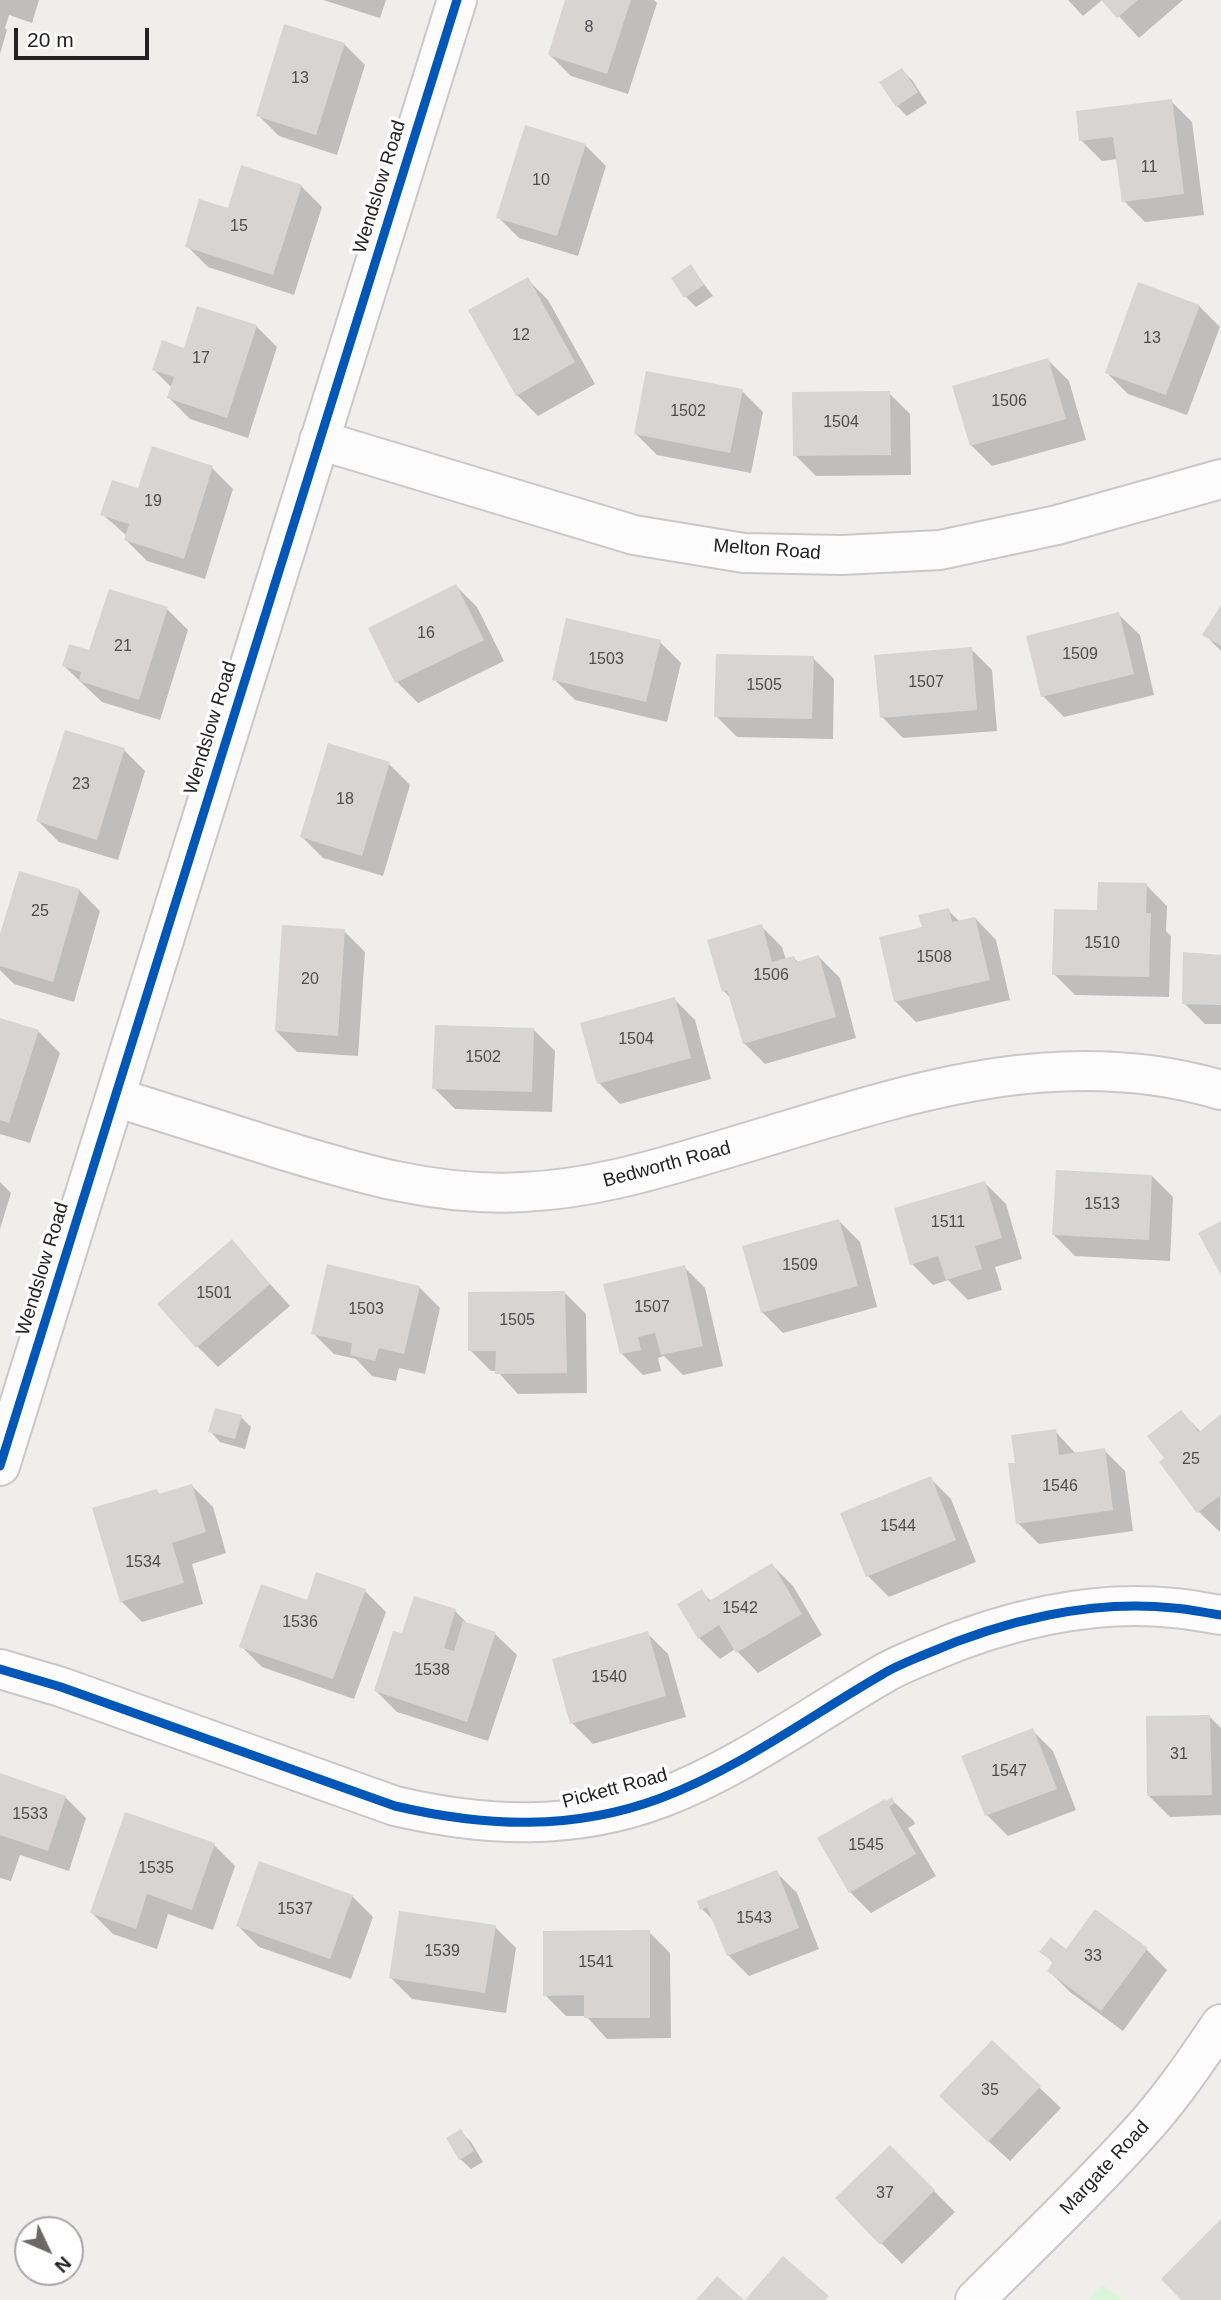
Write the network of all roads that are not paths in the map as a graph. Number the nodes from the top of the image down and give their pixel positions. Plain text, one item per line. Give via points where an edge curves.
1 (457, 0) edge
2 (319, 440) junction
3 (1221, 479) edge
4 (1221, 1090) edge
5 (115, 1097) junction
6 (0, 1466) edge
7 (1221, 1615) edge
8 (0, 1669) edge
9 (1221, 2024) edge
10 (975, 2300) edge

1 - 2 street, Wendslow Road
2 - 3 street, Melton Road via 634,535 744,553 940,550 1057,525
2 - 5 street, Wendslow Road
4 - 5 street, Bedworth Road via 1133,1072 1066,1069 1005,1075 945,1086 644,1173 579,1187 469,1193 365,1175
5 - 6 street, Wendslow Road
7 - 8 street, Pickett Road via 1172,1607 1116,1607 1002,1626 886,1672 704,1780 659,1799 554,1823 503,1824 395,1806
9 - 10 street, Margate Road via 1149,2121

